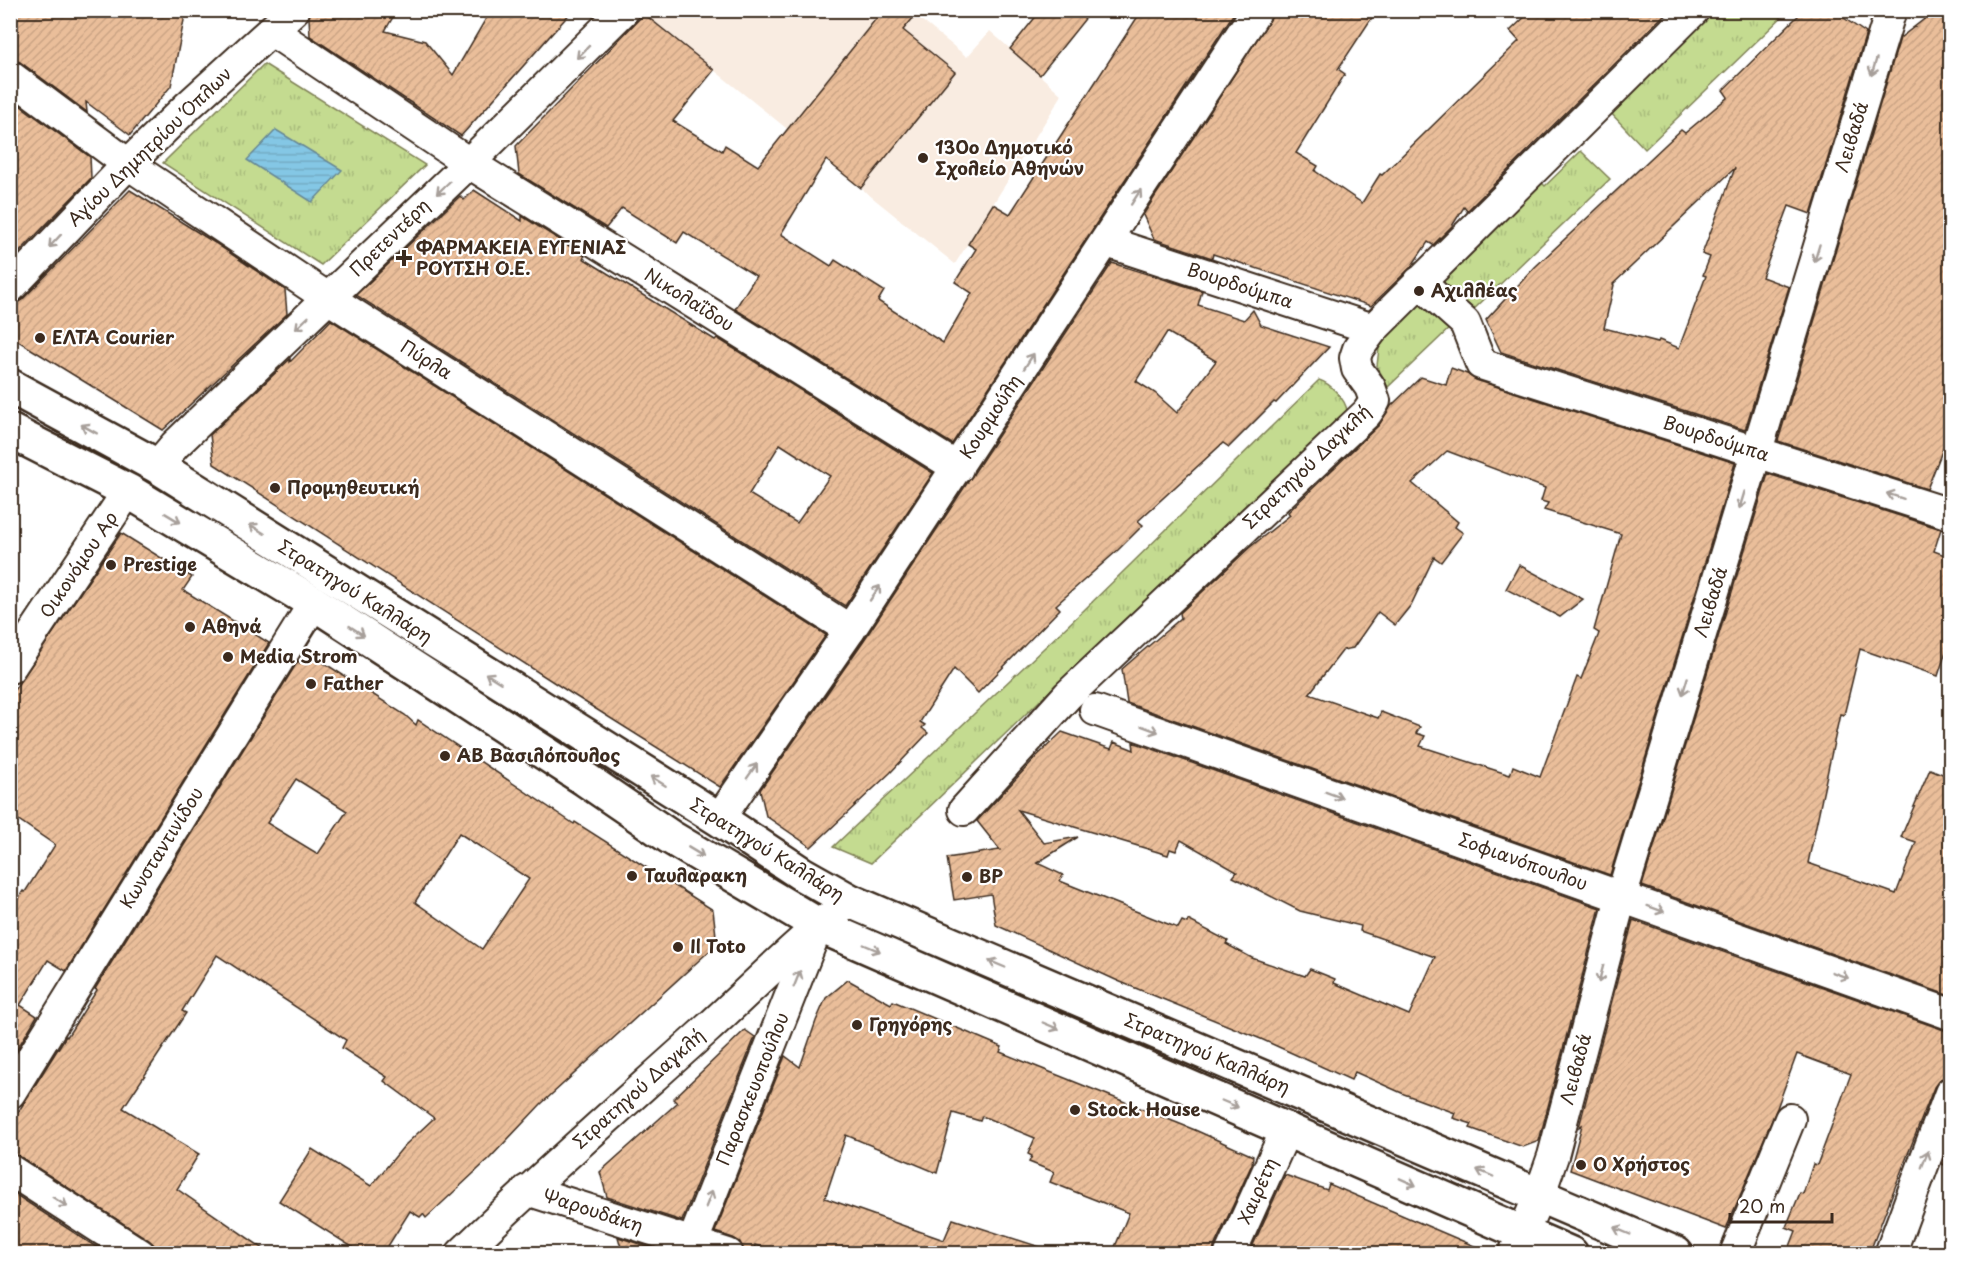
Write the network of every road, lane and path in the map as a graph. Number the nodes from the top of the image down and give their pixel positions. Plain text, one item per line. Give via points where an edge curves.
1 (294, 10) edge
2 (624, 10) edge
3 (1257, 10) edge
4 (1694, 10) edge
5 (1891, 10) edge
6 (272, 31) junction
7 (10, 76) edge
8 (470, 163) junction
9 (128, 164) junction
10 (1107, 242) junction
11 (1419, 282) junction
12 (10, 288) edge
13 (328, 297) junction
14 (1373, 329) junction
15 (10, 386) edge
16 (10, 430) edge
17 (1756, 452) junction
18 (157, 466) junction
19 (958, 468) junction
20 (128, 491) junction
21 (1950, 514) edge
22 (314, 603) junction
23 (850, 630) junction
24 (20, 634) edge
25 (10, 668) edge
26 (1095, 710) dead end
27 (964, 810) dead end
28 (719, 819) junction
29 (1621, 897) junction
30 (850, 902) junction
31 (818, 925) junction
32 (1950, 1014) edge
33 (10, 1093) edge
34 (1950, 1093) edge
35 (1790, 1119) dead end
36 (1287, 1128) junction
37 (10, 1170) edge
38 (527, 1190) junction
39 (1539, 1196) junction
40 (1519, 1244) edge
41 (690, 1248) edge
42 (140, 1254) edge
43 (461, 1254) edge
44 (728, 1254) edge
45 (1230, 1254) edge
46 (1571, 1254) edge
47 (1676, 1254) edge
48 (1735, 1254) edge
49 (1890, 1254) edge

1 - 6 street, Αγίου Δημητρίου Όπλων
2 -> 8 street, Πρετεντέρη
10 -> 3 street, Κουρμούλη
4 - 11 street, Στρατηγού Δαγκλή
5 -> 17 street, Λειβαδά
6 - 8 street, Νικολαΐδου
6 - 9 street, Αγίου Δημητρίου Όπλων
7 - 9 street, Πύρλα
8 -> 13 street, Πρετεντέρη
8 - 19 street, Νικολαΐδου
9 -> 12 street, Αγίου Δημητρίου Όπλων
9 - 13 street, Πύρλα
10 - 14 street, Βουρδούμπα
19 -> 10 street, Κουρμούλη
11 - 14 street, Στρατηγού Δαγκλή
11 - 17 street, Βουρδούμπα via 1465,323 1481,364
13 -> 18 street, Πρετεντέρη
13 - 23 street, Πύρλα
14 - 27 street, Στρατηγού Δαγκλή via 1355,358 1375,401 1368,414 1068,695
18 -> 15 main road, Στρατηγού Καλλάρη
16 - 20 main road, Στρατηγού Καλλάρη
21 -> 17 street, Βουρδούμπα
17 -> 29 street, Λειβαδά
28 -> 18 main road, Στρατηγού Καλλάρη
23 -> 19 street, Κουρμούλη
20 -> 22 main road, Στρατηγού Καλλάρη
20 - 24 street, Οικονόμου Αρ
22 -> 31 main road, Στρατηγού Καλλάρη via 670,837
22 - 33 street, Κωνσταντινίδου
28 -> 23 street, Κουρμούλη
24 - 25 street, Οικονόμου Αρ
26 -> 29 street, Σοφιανόπουλου
28 - 30 main road, Στρατηγού Καλλάρη
29 -> 32 street, Σοφιανόπουλου
29 -> 39 street, Λειβαδά
30 - 31 street, Στρατηγού Δαγκλή
39 -> 30 main road, Στρατηγού Καλλάρη
31 -> 36 main road, Στρατηγού Καλλάρη
31 - 38 street, Στρατηγού Δαγκλή
41 -> 31 street, Παρασκευοπούλου
49 -> 34 street
35 - 48 street
36 -> 40 main road, Στρατηγού Καλλάρη
36 - 45 street, Χαιρέτη
37 -> 42 street
38 - 41 street, Ψαρουδάκη
38 - 43 street, Στρατηγού Δαγκλή
39 - 40 street, Λειβαδά
47 -> 39 main road, Στρατηγού Καλλάρη
40 - 46 main road, Στρατηγού Καλλάρη
41 - 44 street, Ψαρουδάκη

